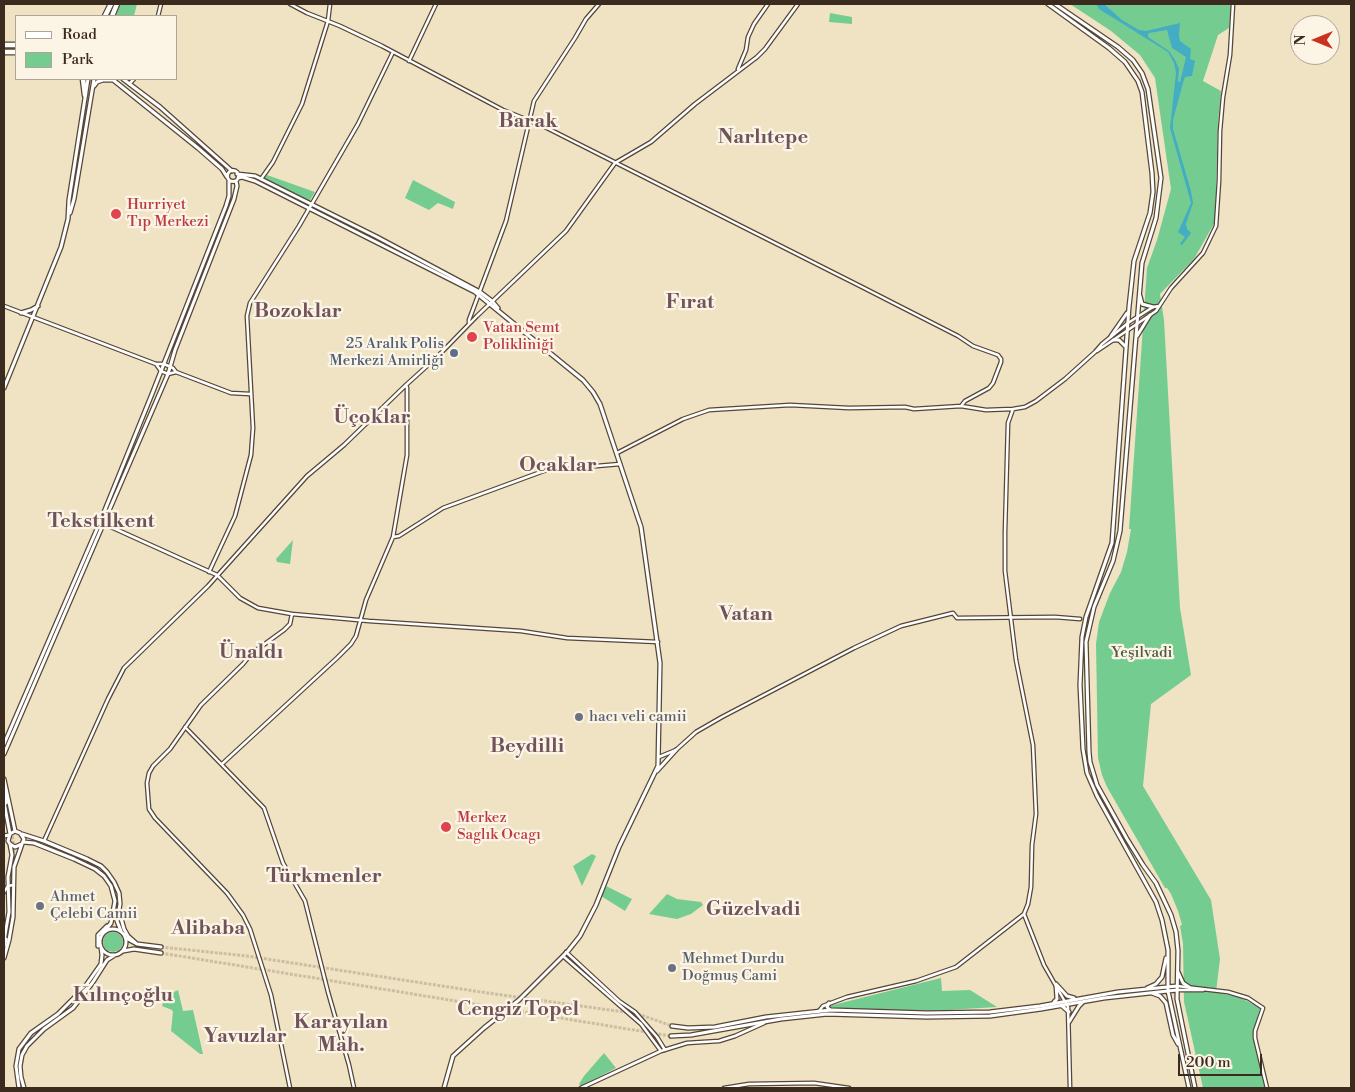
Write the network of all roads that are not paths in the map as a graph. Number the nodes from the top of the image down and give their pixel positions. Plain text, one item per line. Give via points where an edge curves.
1 (290, 4) edge
2 (330, 4) edge
3 (436, 4) edge
4 (599, 4) edge
5 (768, 4) edge
6 (798, 4) edge
7 (1048, 4) edge
8 (1055, 4) edge
9 (1234, 4) edge
10 (328, 22) junction
11 (392, 52) junction
12 (409, 61) junction
13 (738, 71) junction
14 (83, 80) edge
15 (88, 80) edge
16 (94, 80) edge
17 (113, 80) edge
18 (124, 80) edge
19 (133, 80) edge
20 (130, 84) junction
21 (92, 91) junction
22 (85, 95) junction
23 (529, 120) junction
24 (615, 163) junction
25 (232, 171) junction
26 (237, 177) junction
27 (228, 179) junction
28 (261, 179) junction
29 (310, 206) junction
30 (68, 218) junction
31 (1139, 292) junction
32 (479, 293) junction
33 (490, 302) junction
34 (4, 306) edge
35 (39, 306) junction
36 (1159, 306) junction
37 (1129, 307) junction
38 (1153, 307) junction
39 (20, 313) junction
40 (1150, 315) junction
41 (1137, 316) junction
42 (34, 318) junction
43 (1128, 323) junction
44 (1137, 323) junction
45 (469, 325) junction
46 (1127, 330) junction
47 (1112, 338) junction
48 (1136, 339) junction
49 (1126, 347) junction
50 (156, 364) junction
51 (164, 364) junction
52 (170, 366) junction
53 (161, 371) junction
54 (176, 372) junction
55 (168, 374) junction
56 (406, 385) junction
57 (4, 388) edge
58 (250, 394) junction
59 (961, 406) junction
60 (1012, 410) junction
61 (617, 454) junction
62 (620, 464) junction
63 (101, 523) junction
64 (393, 537) junction
65 (209, 572) junction
66 (217, 575) junction
67 (292, 614) junction
68 (1011, 617) junction
69 (1080, 619) dead end
70 (360, 620) junction
71 (658, 642) junction
72 (185, 727) junction
73 (4, 744) edge
74 (676, 750) junction
75 (4, 754) edge
76 (659, 757) junction
77 (222, 764) junction
78 (655, 774) junction
79 (4, 778) edge
80 (4, 791) edge
81 (4, 802) edge
82 (11, 826) tunnel mouth
83 (15, 831) junction
84 (10, 834) junction
85 (22, 834) junction
86 (4, 836) edge
87 (44, 841) junction
88 (4, 842) edge
89 (22, 843) junction
90 (10, 844) junction
91 (8, 886) junction
92 (13, 886) junction
93 (4, 892) edge
94 (119, 910) junction
95 (1024, 914) junction
96 (112, 923) junction
97 (8, 928) dead end
98 (105, 931) junction
99 (121, 931) junction
100 (126, 938) junction
101 (4, 941) edge
102 (137, 944) junction
103 (4, 946) edge
104 (101, 947) junction
105 (161, 947) tunnel mouth
106 (1168, 950) junction
107 (123, 951) junction
108 (161, 952) tunnel mouth
109 (566, 952) junction
110 (115, 955) junction
111 (563, 956) junction
112 (4, 958) edge
113 (100, 964) junction
114 (1177, 970) junction
115 (1056, 984) junction
116 (1189, 987) junction
117 (1177, 988) junction
118 (1146, 989) junction
119 (1168, 989) junction
120 (1207, 989) junction
121 (1151, 992) junction
122 (1078, 999) junction
123 (1086, 1001) junction
124 (829, 1003) junction
125 (1066, 1003) junction
126 (1052, 1004) junction
127 (1059, 1006) junction
128 (831, 1010) junction
129 (819, 1011) junction
130 (1069, 1012) junction
131 (1069, 1022) junction
132 (764, 1023) junction
133 (672, 1026) tunnel mouth
134 (671, 1036) tunnel mouth
135 (1180, 1047) junction
136 (663, 1050) junction
137 (19, 1088) edge
138 (24, 1088) edge
139 (290, 1088) edge
140 (354, 1088) edge
141 (444, 1088) edge
142 (581, 1088) edge
143 (724, 1088) edge
144 (849, 1088) edge
145 (1070, 1088) edge
146 (1189, 1088) edge
147 (1195, 1088) edge
148 (1267, 1088) edge

1 - 10 street
2 - 10 street
3 - 12 street
4 - 23 street via 586,18 543,86 534,101
5 - 13 street via 748,37
6 - 13 street via 765,49
7 - 37 main road via 1125,62 1142,92 1153,192 1134,261
8 - 31 main road via 1133,60 1148,89 1161,178 1156,218 1142,263
9 - 36 street via 1220,131 1216,226 1203,253
10 - 11 street
10 - 28 street via 302,104
11 - 12 street
11 - 29 street via 358,124
12 - 23 street
13 - 24 street via 651,142
14 - 22 highway
15 - 22 main road
16 - 21 main road
17 - 21 main road via 98,82
17 - 27 main road via 198,148 222,169
18 - 20 main road
19 - 20 street
20 - 25 main road
21 - 30 main road
22 - 30 main road
23 - 24 street
23 - 32 street via 506,221
24 - 33 street via 566,231
24 - 59 street via 973,346 998,355 1001,362 993,383
25 - 26 main road
25 - 27 main road via 228,173
26 - 27 main road
26 - 28 main road via 245,174
26 - 29 main road via 255,181
26 - 52 main road via 234,198
27 - 51 main road via 226,206
28 - 29 main road
29 - 32 main road
29 - 58 street via 250,303 247,316
30 - 35 main road
31 - 38 main road via 1142,304
31 - 41 main road
32 - 33 main road
32 - 45 street
33 - 45 street
33 - 61 main road via 583,380 600,404
34 - 39 street
35 - 39 main road
35 - 42 main road
36 - 38 street
36 - 40 street
37 - 43 main road
37 - 47 main road
38 - 41 street
39 - 42 street
40 - 44 street
40 - 48 main road
41 - 43 street
41 - 44 main road
42 - 50 street
42 - 57 main road
43 - 46 main road
43 - 47 street
44 - 46 street
44 - 48 main road
45 - 56 street
46 - 47 street
46 - 49 main road
47 - 49 main road via 1123,342
47 - 60 street via 1036,400
48 - 114 main road via 1120,531 1113,561 1094,607 1086,642 1089,752 1097,785 1171,914 1176,932
49 - 106 main road via 1112,543 1082,637 1083,749 1087,773 1096,796 1156,902
50 - 51 street
50 - 53 street
51 - 52 street
51 - 53 main road
52 - 54 street
52 - 55 main road
53 - 55 street
53 - 63 main road
54 - 55 street
54 - 58 street via 231,392
55 - 63 main road
56 - 64 street via 407,455
56 - 66 street via 346,444 307,476
58 - 65 street via 253,428 247,473 236,516
59 - 60 street
59 - 61 street via 914,409 790,405 709,410 683,419
60 - 68 street via 1008,423 1005,532 1005,572
61 - 62 main road
62 - 64 street via 560,465 443,508
62 - 71 main road via 641,527
63 - 65 street
63 - 73 main road
63 - 75 main road
64 - 70 street
65 - 66 street
66 - 67 street via 240,598 258,608
66 - 87 street via 124,668
67 - 70 street
67 - 72 street via 290,624 251,654 201,705
68 - 69 street
68 - 74 street via 957,618 952,613 899,627 722,717 696,732
68 - 95 street via 1033,745 1035,819 1031,887
70 - 71 street via 521,631 568,638
70 - 77 street via 351,644
71 - 76 main road
72 - 77 street
72 - 139 street via 149,773 149,809 227,893 243,915 269,985
74 - 76 street
74 - 78 main road
76 - 78 main road
77 - 140 street via 264,808 284,863 305,901
78 - 109 main road via 619,846 596,905 581,934
79 - 83 main road
80 - 82 main road
81 - 84 main road
83 - 84 main road
83 - 85 main road
84 - 86 main road
84 - 90 main road
85 - 87 main road
85 - 89 main road
87 - 94 main road via 105,870 119,893
88 - 90 main road
89 - 90 main road via 15,847
89 - 92 main road via 14,866
89 - 96 main road via 44,847 101,873 111,886 114,897
90 - 91 main road via 12,855
91 - 92 street
91 - 93 street
91 - 101 main road
92 - 112 main road via 11,930
94 - 99 main road via 117,921
94 - 102 main road via 124,929
95 - 115 street via 1044,965
95 - 124 street via 956,967
96 - 98 main road
96 - 113 main road via 102,930 98,938
97 - 103 main road
98 - 99 main road via 113,928
98 - 104 main road via 100,938
99 - 100 main road
100 - 102 main road
100 - 107 main road
102 - 105 main road
104 - 110 main road via 106,953
104 - 113 main road
106 - 118 main road via 1162,977
106 - 119 main road
107 - 108 main road via 131,948
107 - 110 main road
109 - 111 main road
109 - 136 street via 619,1001 636,1012 657,1037
110 - 138 main road via 107,960 73,1008 27,1046 20,1066
111 - 136 street via 641,1024
111 - 141 main road via 518,1001 453,1056
113 - 137 main road via 69,1004 23,1043 17,1054
114 - 116 main road via 1183,983
114 - 117 main road
115 - 122 main road via 1067,996
115 - 125 street
115 - 126 main road via 1057,999
116 - 117 street
116 - 120 street
117 - 119 main road
117 - 120 street
117 - 147 main road
118 - 119 main road
118 - 122 main road
119 - 121 main road
119 - 135 main road
120 - 148 street via 1248,998 1263,1008 1255,1038
121 - 123 main road
121 - 135 main road via 1166,1003 1173,1035
122 - 125 main road
123 - 125 main road
123 - 131 main road
124 - 128 main road via 827,1007
124 - 129 street
125 - 126 main road
125 - 127 main road
125 - 130 street
126 - 128 main road via 960,1014
127 - 130 main road
127 - 132 main road via 990,1016 827,1014
128 - 129 main road
129 - 133 main road via 715,1027
130 - 131 street
131 - 145 street
132 - 134 main road
132 - 136 street via 719,1041 687,1043
135 - 146 main road
136 - 142 street
143 - 144 street via 749,1084 814,1083

